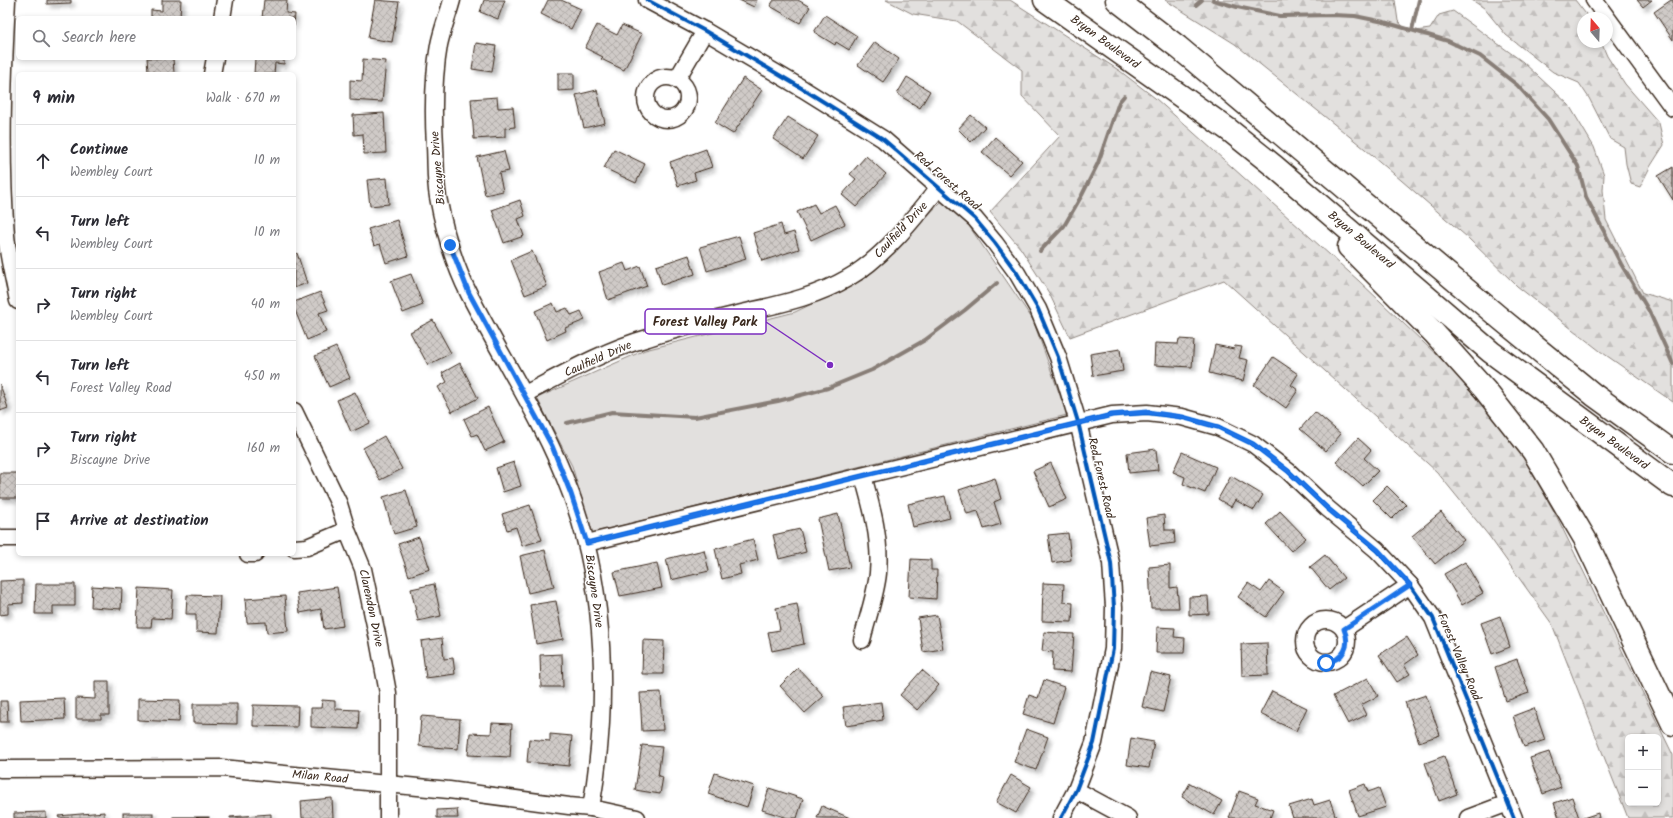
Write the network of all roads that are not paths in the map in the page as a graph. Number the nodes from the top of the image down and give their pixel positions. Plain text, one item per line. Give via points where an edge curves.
1 (7, 0) edge
2 (226, 0) edge
3 (452, 0) edge
4 (647, 0) edge
5 (1045, 0) edge
6 (1117, 0) edge
7 (1594, 0) edge
8 (222, 16) edge
9 (705, 31) junction
10 (215, 60) edge
11 (212, 72) edge
12 (676, 79) dead end
13 (1673, 108) edge
14 (1229, 130) junction
15 (939, 187) junction
16 (16, 290) edge
17 (525, 394) junction
18 (296, 415) edge
19 (1622, 416) junction
20 (1078, 422) junction
21 (1673, 438) edge
22 (1673, 452) edge
23 (863, 476) junction
24 (1673, 486) edge
25 (347, 530) junction
26 (0, 538) edge
27 (16, 538) edge
28 (587, 543) junction
29 (296, 548) edge
30 (1410, 585) junction
31 (1344, 629) dead end
32 (862, 640) dead end
33 (1673, 724) edge
34 (0, 769) edge
35 (389, 783) junction
36 (1076, 790) junction
37 (1508, 803) junction
38 (591, 808) junction
39 (388, 818) edge
40 (637, 818) edge
41 (1061, 818) edge
42 (1128, 818) edge
43 (1468, 818) edge
44 (1514, 818) edge

1 - 16 street via 1,160 6,235
2 - 8 street
3 - 17 street, Biscayne Drive via 439,44 433,95 438,196 450,245 469,293
4 - 9 street, Red Forest Road
5 - 14 highway, Bryan Boulevard
6 - 19 highway via 1240,99 1501,319
7 - 13 street
9 - 12 street
9 - 15 street, Red Forest Road via 882,139
10 - 11 street
14 - 24 highway, Bryan Boulevard via 1491,352
14 - 33 highway via 1257,166 1348,245 1434,334 1485,390 1533,451 1585,539
15 - 17 street, Caulfield Drive via 878,256 848,278 820,292 793,301 647,338 602,355
15 - 20 street, Red Forest Road via 975,218 1017,273 1035,303 1058,357
17 - 28 street, Biscayne Drive via 552,446
18 - 25 street, Clarendon Drive via 339,504
19 - 21 highway via 1660,430
19 - 22 highway
20 - 23 street, Forest Valley Road
20 - 30 street, Forest Valley Road via 1112,415 1147,412 1182,417 1218,427 1253,444 1288,471 1327,508 1378,550
20 - 36 street, Red Forest Road via 1111,563 1114,607 1113,649 1106,688 1094,743
23 - 28 street, Forest Valley Road
23 - 32 street via 872,505 878,540 878,574
25 - 29 street via 307,547
25 - 35 street, Clarendon Drive via 363,569 388,693
26 - 27 street
28 - 38 street, Biscayne Drive via 602,659 603,703
30 - 31 street
30 - 37 street, Forest Valley Road via 1433,618
34 - 35 street, Milan Road via 222,768
35 - 38 street, Milan Road
35 - 39 street, Clarendon Drive
36 - 41 street, Red Forest Road
36 - 42 street
37 - 43 street
37 - 44 street, Forest Valley Road
38 - 40 street, Milan Road

